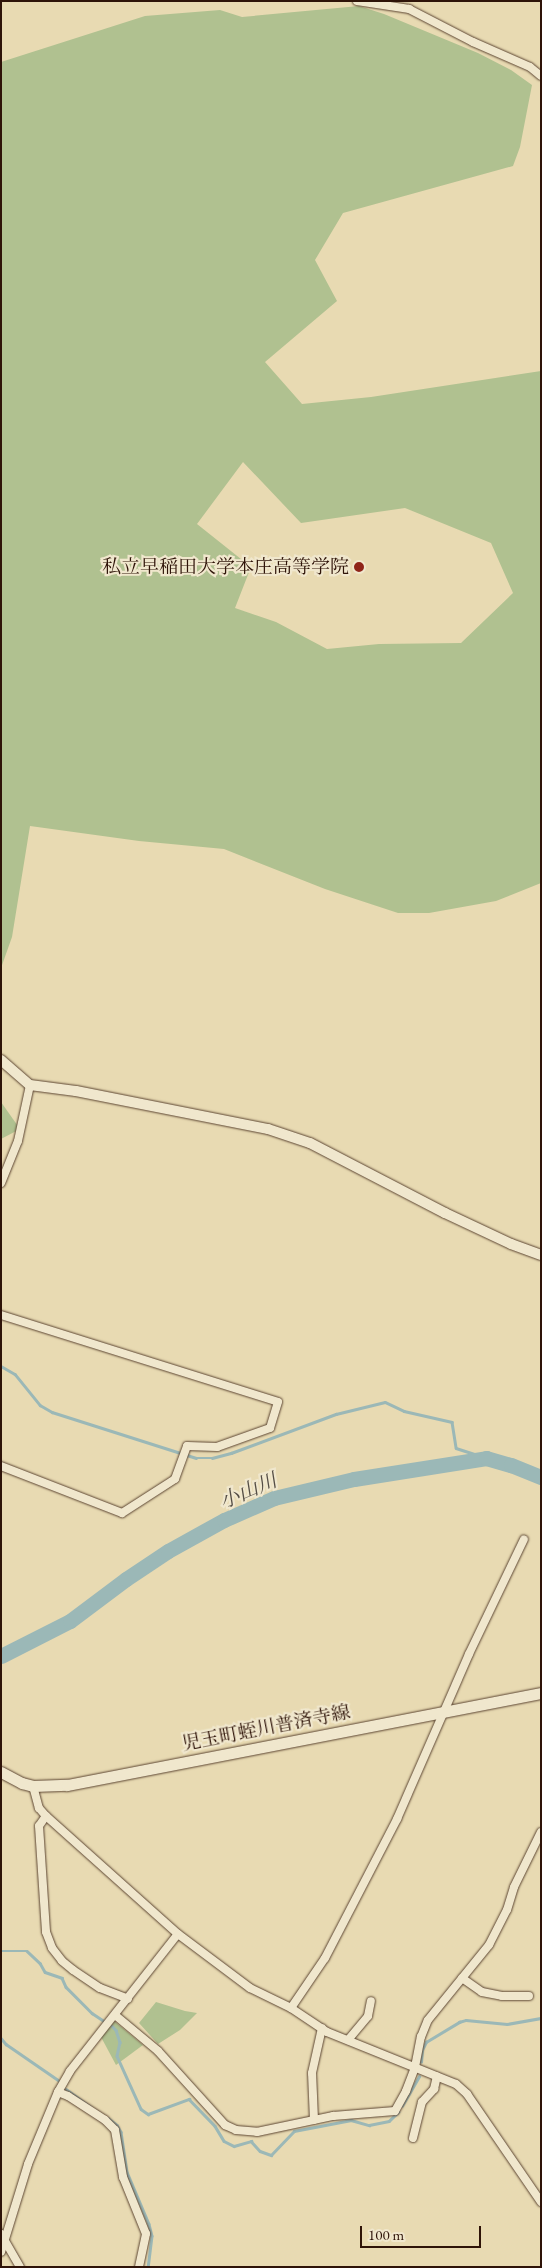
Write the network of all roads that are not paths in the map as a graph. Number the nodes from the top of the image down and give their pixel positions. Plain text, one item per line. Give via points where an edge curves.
1 (357, 1) edge
2 (541, 76) edge
3 (1, 1060) edge
4 (30, 1085) junction
5 (1, 1183) edge
6 (541, 1255) edge
7 (1, 1315) edge
8 (1, 1466) edge
9 (524, 1539) dead end
10 (541, 1693) edge
11 (445, 1711) junction
12 (1, 1772) edge
13 (33, 1786) junction
14 (46, 1816) junction
15 (541, 1832) edge
16 (178, 1934) junction
17 (462, 1978) junction
18 (529, 1996) dead end
19 (128, 1999) junction
20 (371, 2001) dead end
21 (291, 2008) junction
22 (115, 2015) junction
23 (322, 2028) junction
24 (348, 2040) junction
25 (415, 2067) junction
26 (437, 2076) junction
27 (58, 2092) junction
28 (314, 2120) junction
29 (413, 2138) dead end
30 (541, 2202) edge
31 (3, 2237) edge
32 (1, 2252) edge
33 (20, 2267) edge
34 (139, 2267) edge

1 - 2 street via 409,9 530,67
3 - 4 street
4 - 5 street via 18,1141
4 - 6 street via 258,1127 310,1143 445,1213
7 - 8 street via 278,1402 270,1428 217,1447 189,1444 175,1479 122,1513
9 - 11 street
10 - 11 main road, 児玉町蛭川普済寺線
11 - 13 main road, 児玉町蛭川普済寺線 via 112,1777 58,1786
11 - 21 street via 392,1828 324,1958
12 - 13 main road, 児玉町蛭川普済寺線
13 - 14 street via 39,1808
14 - 16 street
14 - 19 street via 39,1826 46,1932 52,1948 73,1970 100,1988
15 - 17 street via 489,1946
16 - 19 street
16 - 21 street via 250,1988
17 - 18 street via 482,1992
17 - 25 street via 428,2020
19 - 22 street
20 - 24 street via 368,2016
21 - 23 street
22 - 27 street via 70,2071
22 - 28 street via 158,2051 225,2125 236,2130 258,2132
23 - 24 street
23 - 28 street via 312,2073
24 - 25 street
25 - 26 street
25 - 28 street via 395,2111
26 - 29 street via 434,2089 422,2102
26 - 30 street via 456,2084 467,2094
27 - 31 street via 28,2164
27 - 34 street via 105,2120 115,2130 123,2178 146,2234
31 - 32 street
31 - 33 street

